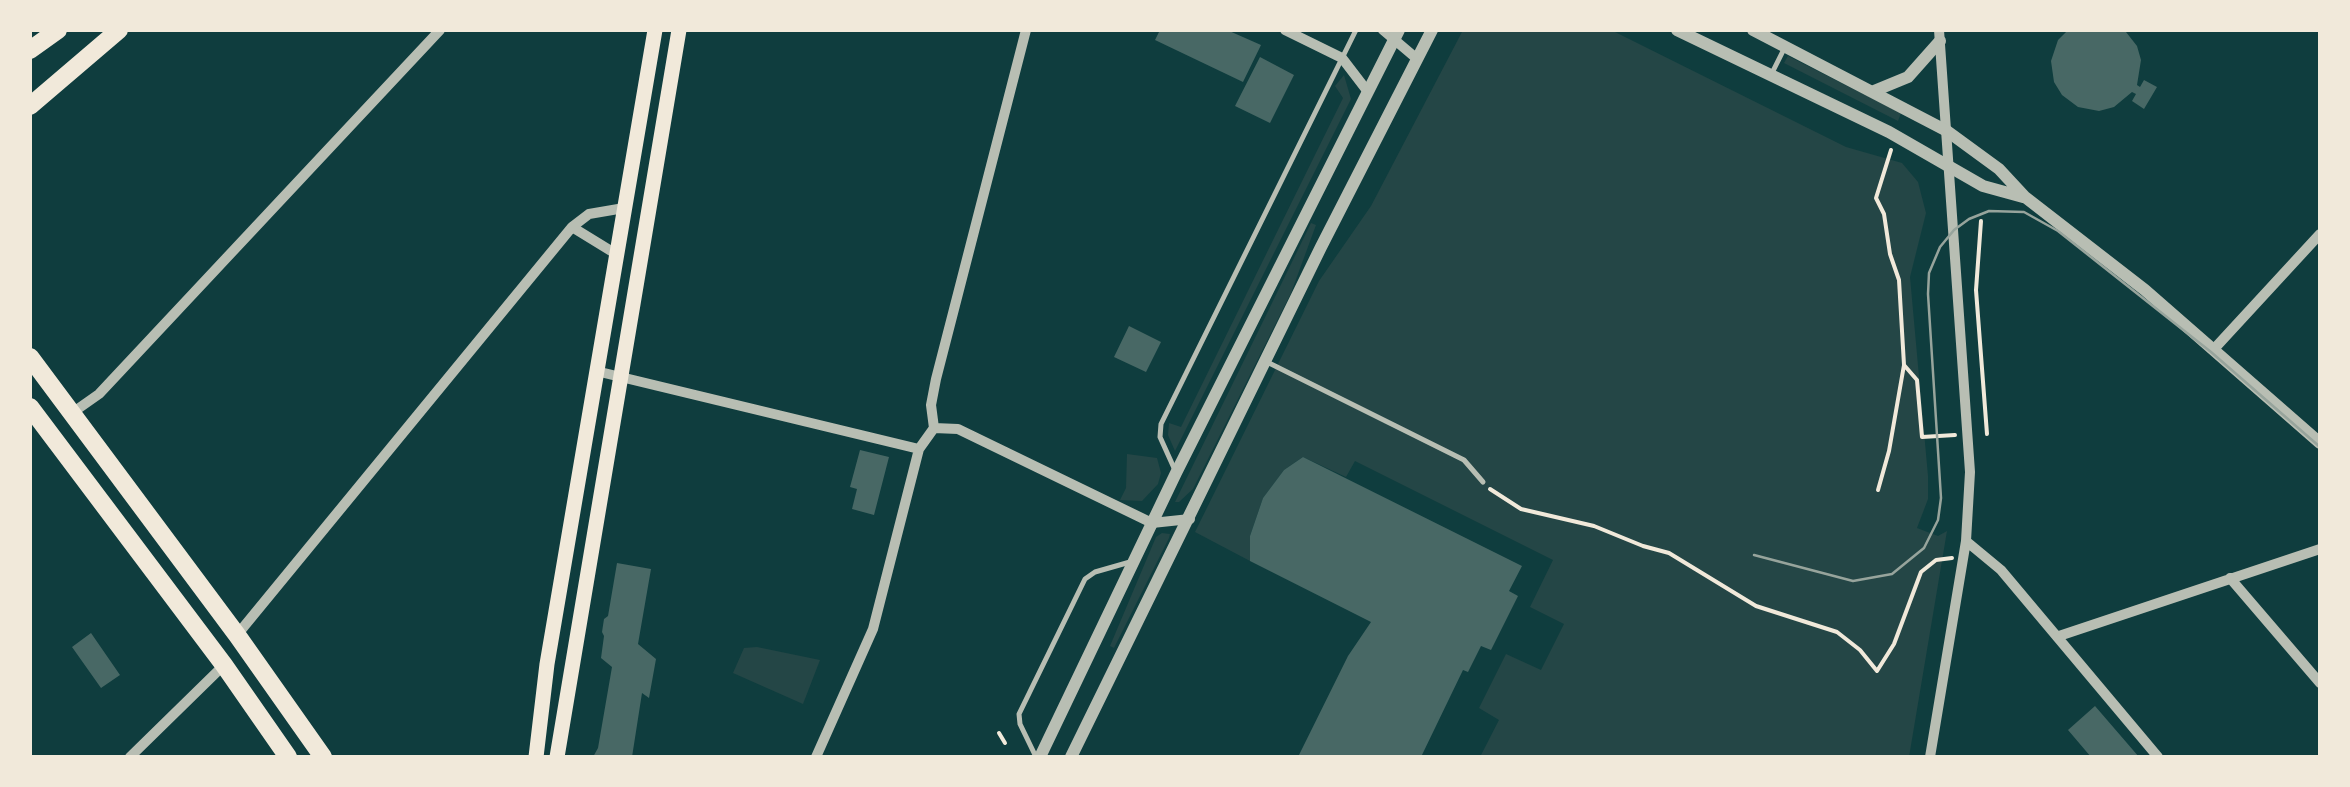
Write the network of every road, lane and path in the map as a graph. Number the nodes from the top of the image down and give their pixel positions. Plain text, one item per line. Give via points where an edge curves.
1 (58, 30) edge
2 (119, 30) edge
3 (440, 30) edge
4 (655, 30) edge
5 (679, 30) edge
6 (1026, 30) edge
7 (1285, 30) edge
8 (1356, 30) edge
9 (1432, 30) edge
10 (1677, 30) edge
11 (1753, 30) edge
12 (1392, 33) edge
13 (1940, 35) edge
14 (1785, 45) junction
15 (30, 50) edge
16 (1342, 58) junction
17 (1416, 58) junction
18 (1772, 73) junction
19 (1874, 90) junction
20 (1368, 92) junction
21 (30, 106) edge
22 (1948, 131) junction
23 (1890, 150) dead end
24 (1949, 166) junction
25 (2025, 198) junction
26 (624, 208) junction
27 (1981, 221) dead end
28 (572, 228) junction
29 (2320, 234) edge
30 (616, 254) junction
31 (2214, 349) junction
32 (30, 357) edge
33 (1266, 362) junction
34 (1904, 365) junction
35 (596, 371) junction
36 (621, 376) junction
37 (30, 407) edge
38 (72, 413) junction
39 (934, 428) junction
40 (1967, 434) junction
41 (1987, 434) dead end
42 (2320, 442) edge
43 (919, 449) junction
44 (1176, 473) junction
45 (1482, 482) joint
46 (1878, 490) dead end
47 (1190, 519) junction
48 (1152, 523) junction
49 (1966, 541) junction
50 (2320, 549) edge
51 (1964, 558) junction
52 (1133, 562) junction
53 (2230, 578) junction
54 (237, 635) junction
55 (2059, 636) junction
56 (224, 665) junction
57 (2320, 683) edge
58 (999, 732) dead end
59 (1005, 743) dead end
60 (130, 757) edge
61 (288, 757) edge
62 (323, 757) edge
63 (536, 757) edge
64 (557, 757) edge
65 (816, 757) edge
66 (1038, 757) edge
67 (1071, 757) edge
68 (1930, 757) edge
69 (2158, 757) edge

1 - 15 main road
2 - 21 main road
3 - 38 street via 99,394
4 - 26 main road
5 - 36 main road
6 - 39 street via 936,379
7 - 16 street
8 - 16 lane
9 - 17 street
10 - 18 street
11 - 14 street
12 - 17 street
12 - 20 street
13 - 19 street via 1908,77
13 - 22 street
14 - 18 lane
14 - 19 street
16 - 20 street
16 - 44 lane via 1160,424
17 - 33 street
18 - 24 street
19 - 22 street
20 - 44 street
22 - 24 street
22 - 25 street
23 - 34 path via 1876,198 1899,280
24 - 25 street via 1983,186
24 - 40 street
25 - 31 street
26 - 28 street via 589,214
26 - 30 main road
27 - 41 path via 1976,290
28 - 30 street
28 - 54 street
29 - 31 street
30 - 35 main road
31 - 42 street
32 - 38 main road
33 - 45 lane via 1464,460
33 - 47 street
34 - 40 path via 1917,380 1922,436
34 - 46 path
35 - 36 street
35 - 63 main road
36 - 43 street
36 - 64 main road
37 - 56 main road
38 - 54 main road
39 - 43 street
39 - 48 street via 958,429
40 - 49 street
43 - 65 street via 873,629
44 - 48 street
45 - 51 path via 1522,509 1669,553 1756,606 1836,632 1877,671 1921,572 1936,560
47 - 48 street
47 - 67 street
48 - 52 street
49 - 51 street
49 - 55 street
50 - 53 street
51 - 68 street
52 - 66 street
52 - 66 lane via 1085,580 1019,714
53 - 55 street
53 - 57 street
54 - 62 main road
55 - 69 street
56 - 60 street
56 - 61 main road
58 - 59 path

